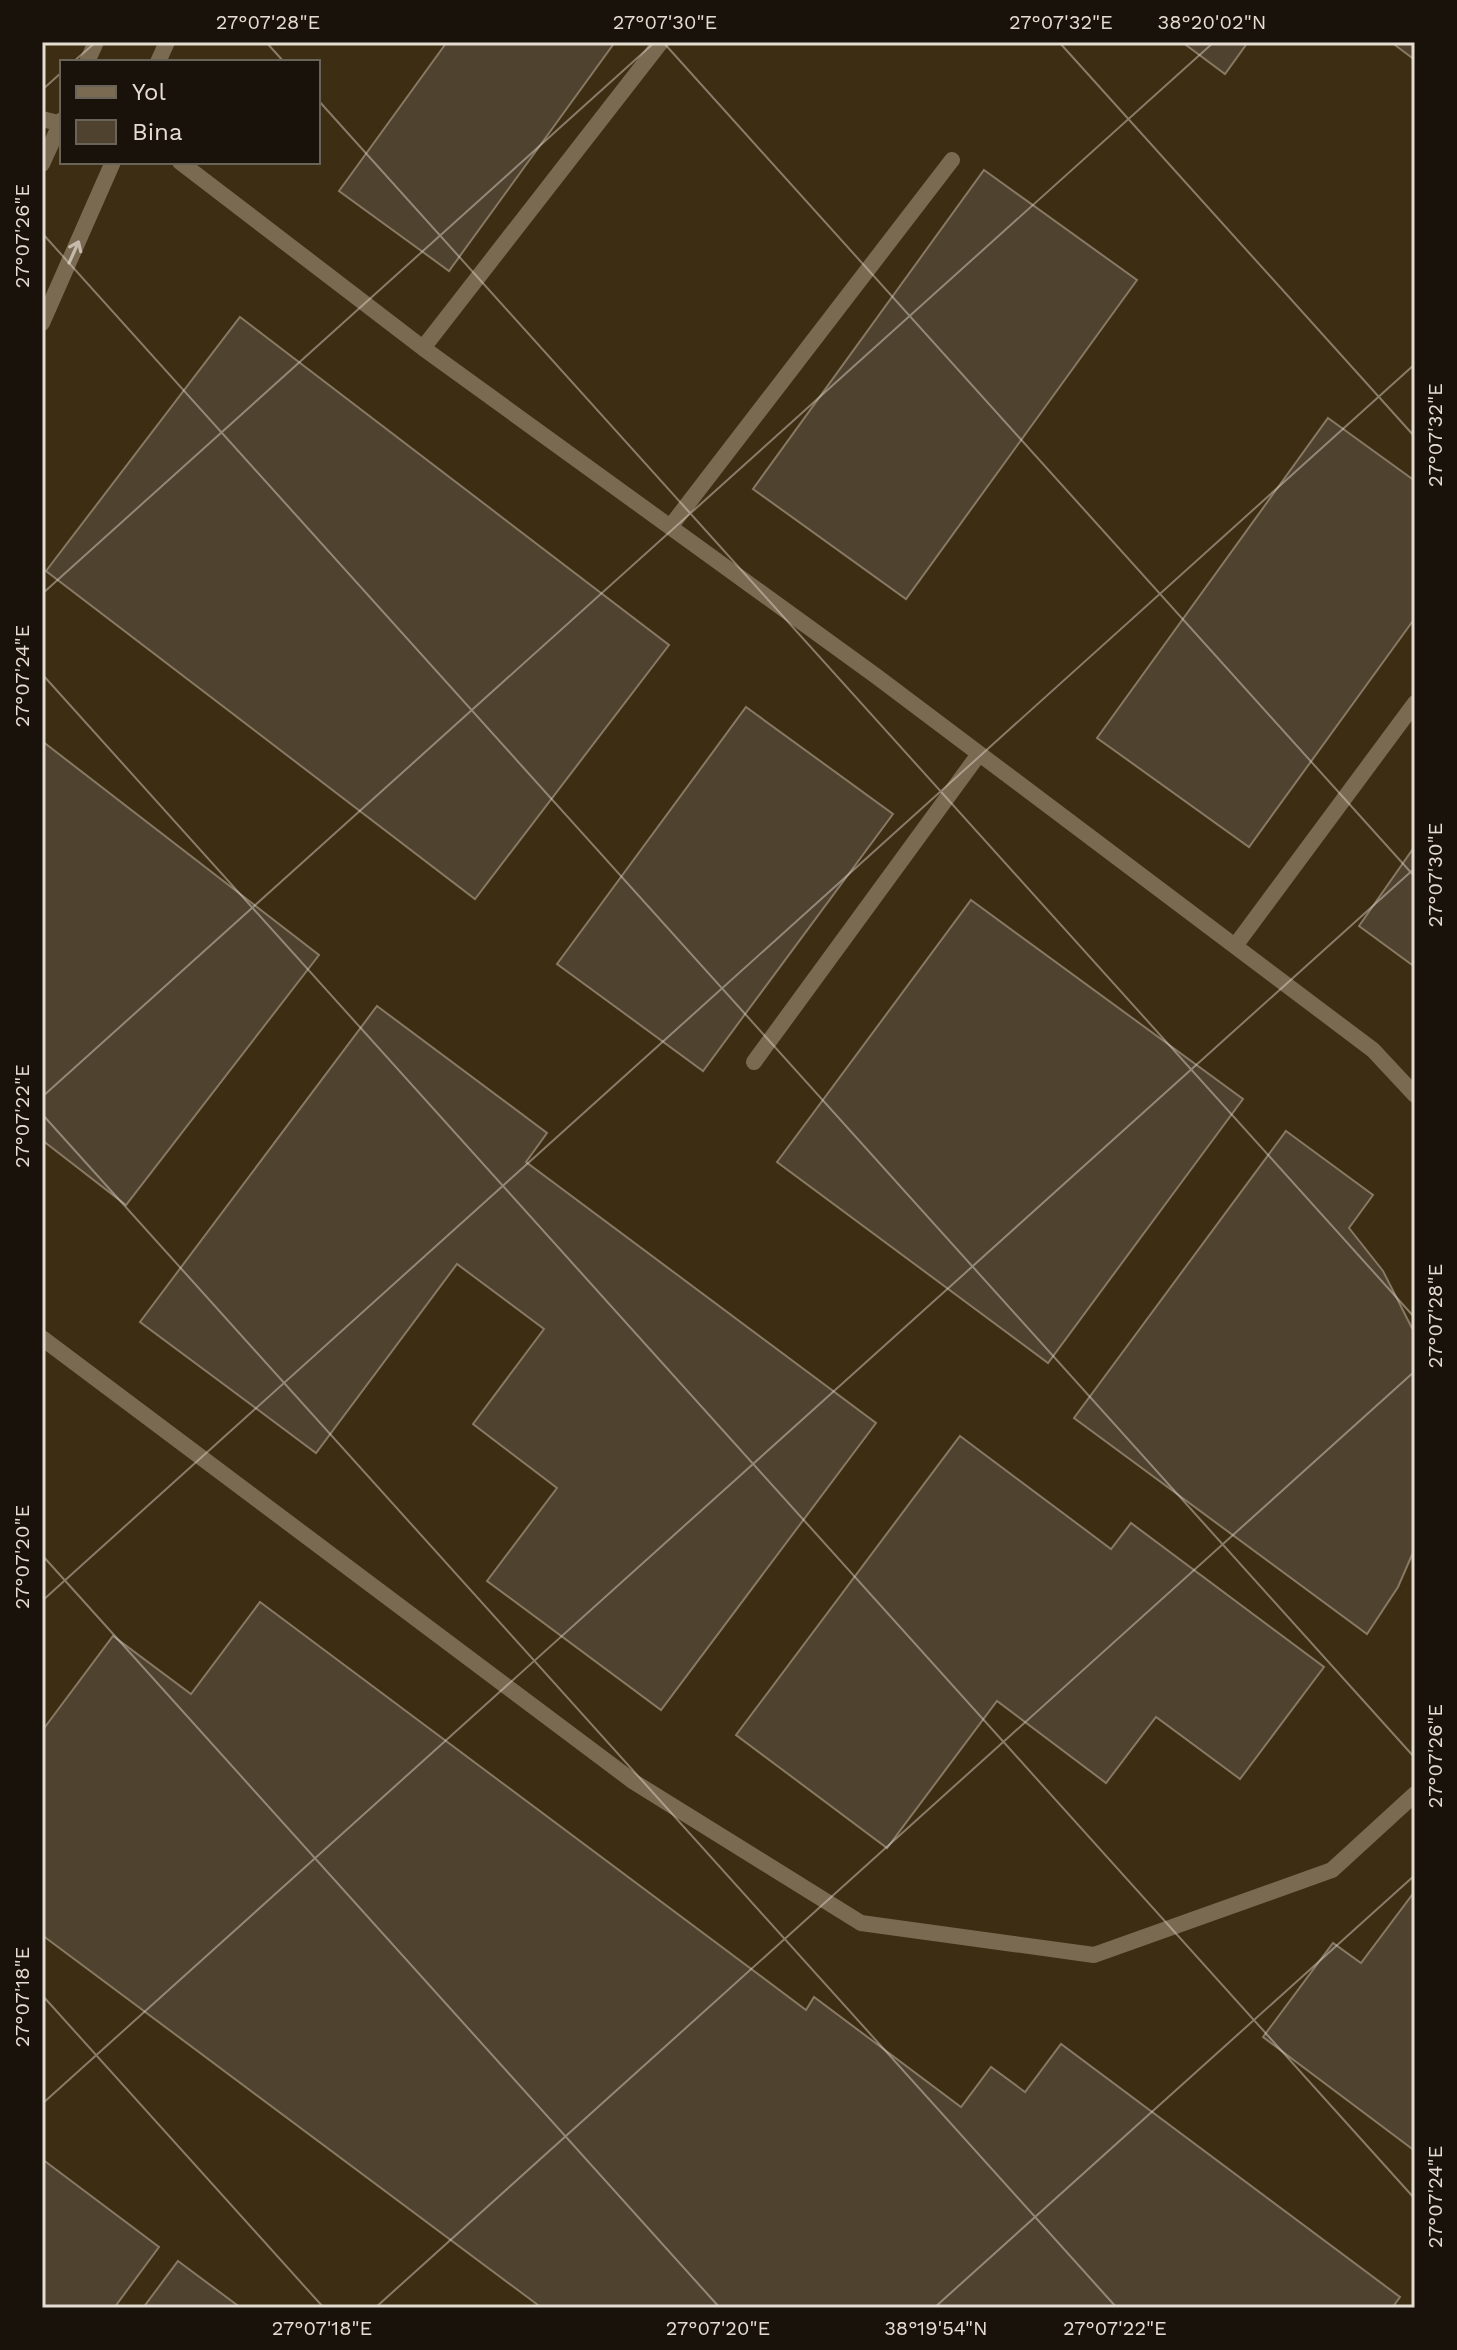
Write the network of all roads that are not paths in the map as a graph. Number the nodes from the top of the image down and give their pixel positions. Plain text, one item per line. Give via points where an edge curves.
1 (661, 42) edge
2 (60, 124) edge
3 (952, 160) dead end
4 (42, 164) edge
5 (112, 164) edge
6 (183, 164) edge
7 (42, 323) edge
8 (423, 348) junction
9 (670, 527) junction
10 (1415, 703) edge
11 (979, 754) junction
12 (1235, 946) junction
13 (754, 1062) dead end
14 (1415, 1095) edge
15 (42, 1338) edge
16 (1415, 1794) edge

1 - 8 street
2 - 4 street
3 - 9 street
7 -> 5 street
6 - 8 street
8 - 9 street
9 - 11 street
10 - 12 street
11 - 12 street
11 - 13 street
12 - 14 street via 1373,1050
15 - 16 street via 634,1782 861,1923 1094,1955 1332,1870

